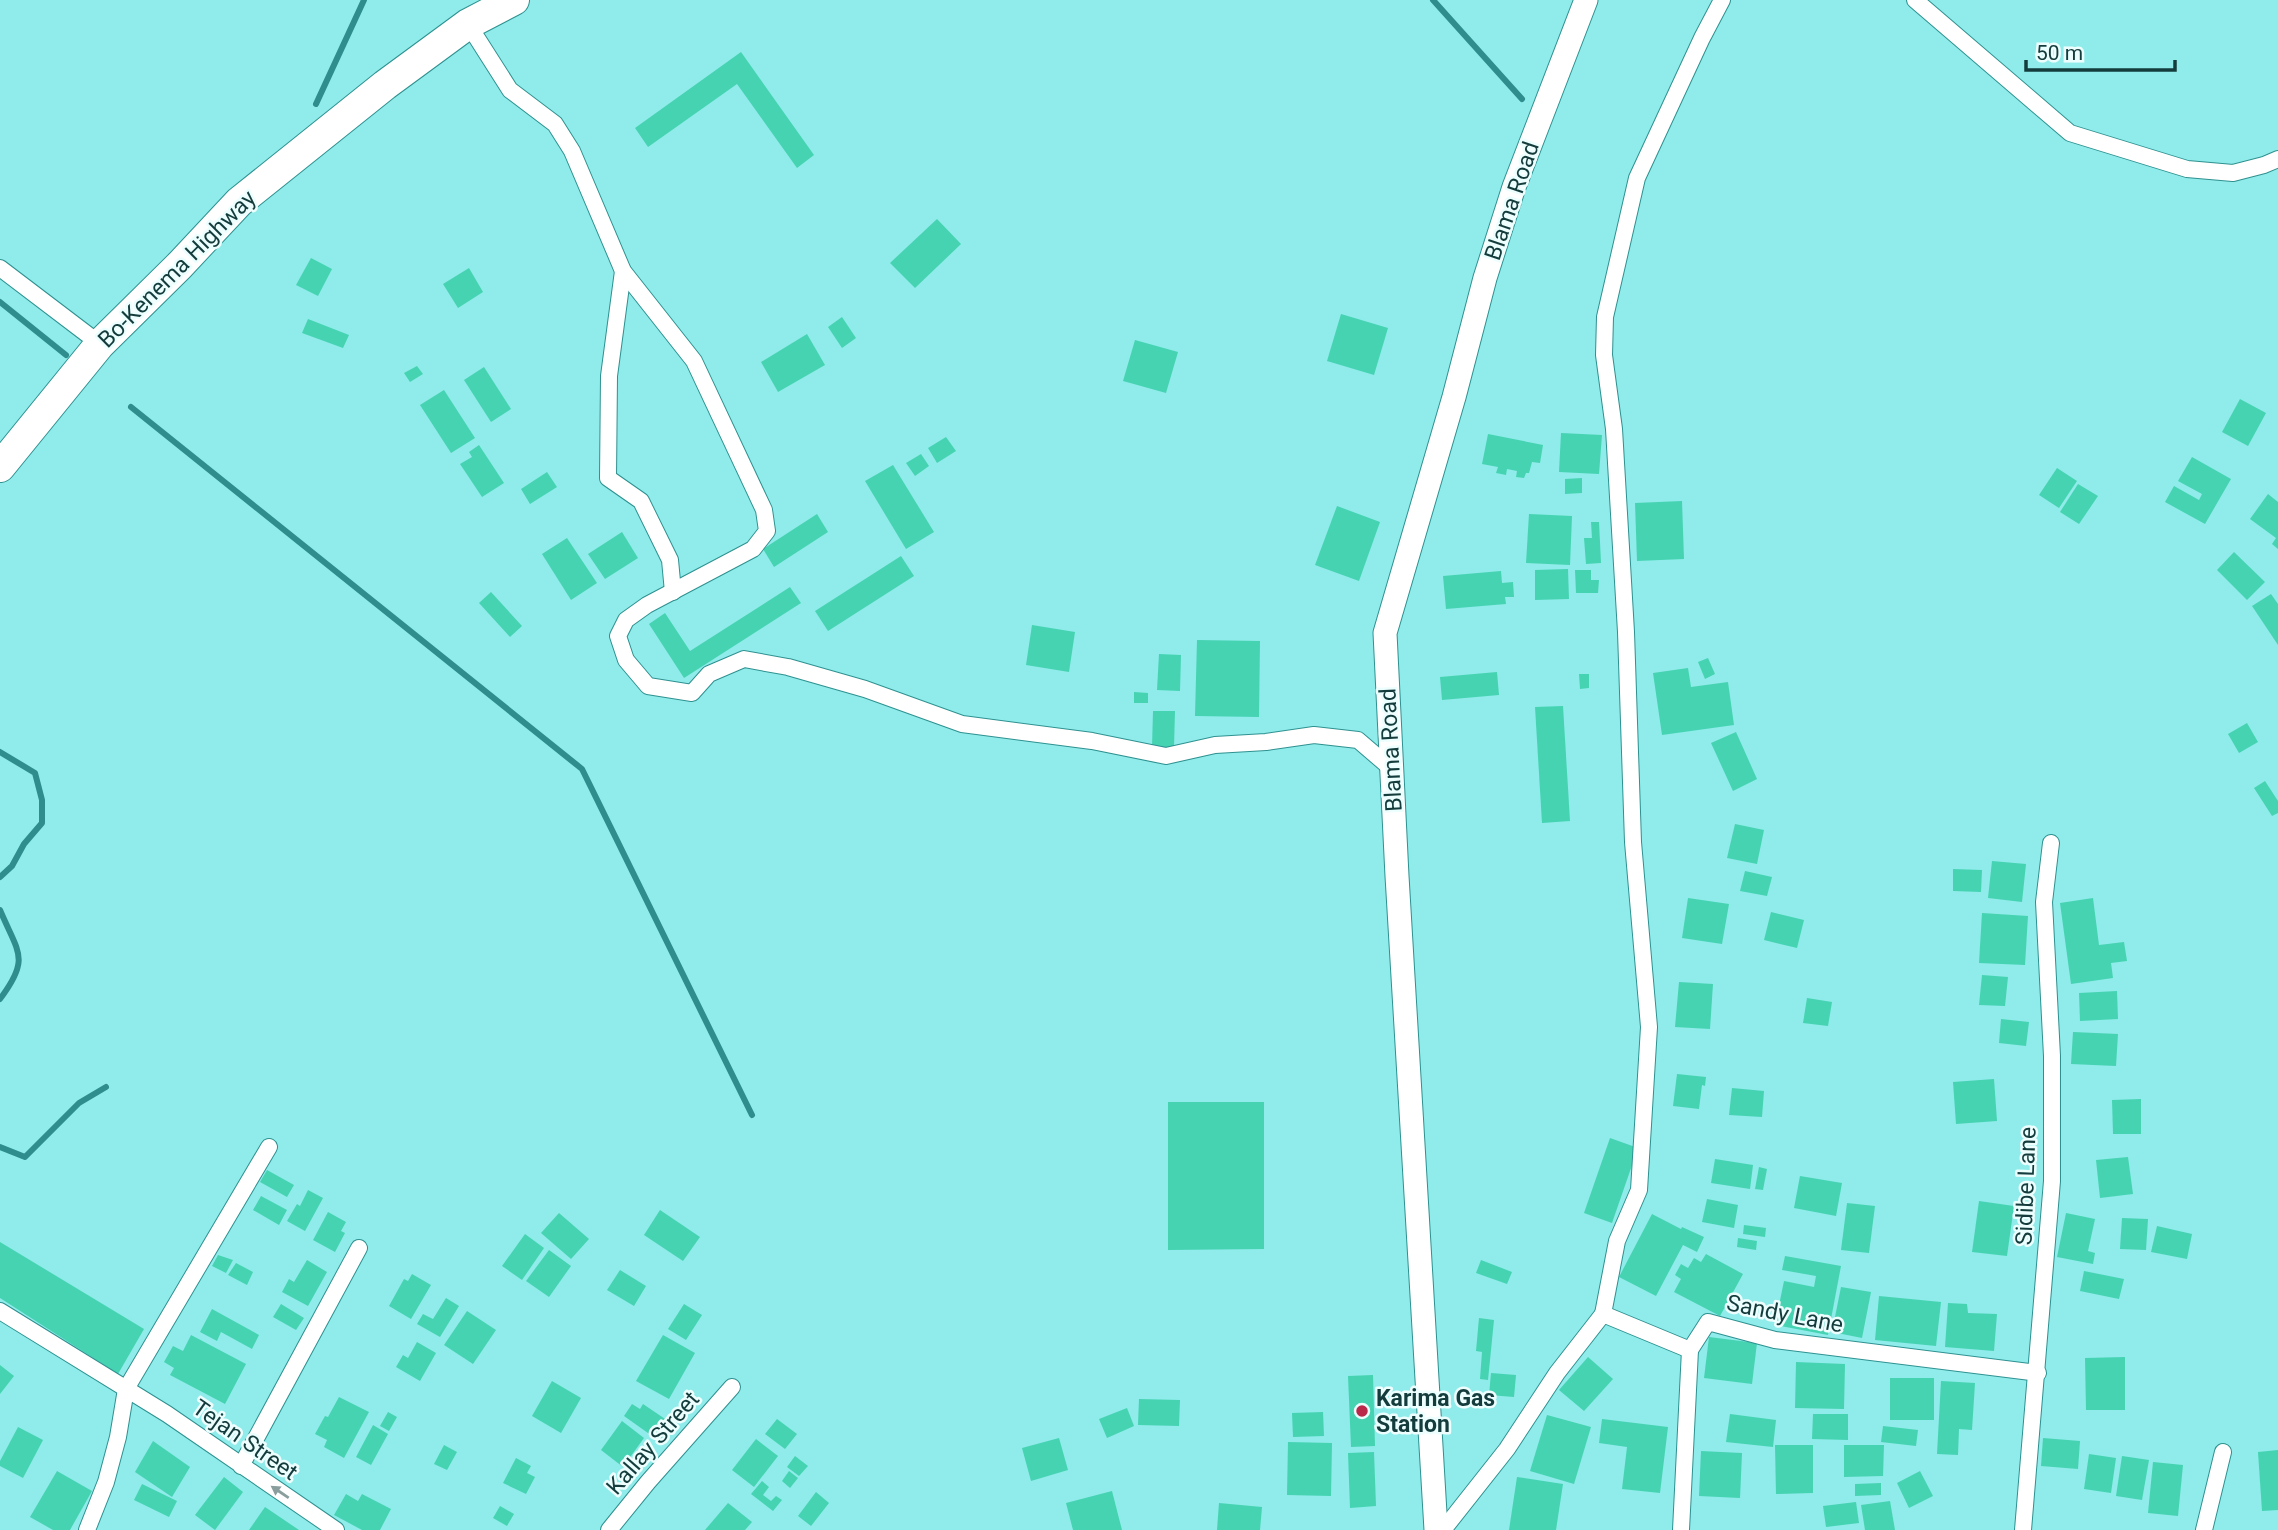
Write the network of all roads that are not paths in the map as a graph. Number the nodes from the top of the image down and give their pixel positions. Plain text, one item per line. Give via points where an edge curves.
1 (514, 0) edge
2 (1586, 0) edge
3 (1722, 0) edge
4 (1915, 0) edge
5 (468, 24) junction
6 (2278, 159) edge
7 (0, 268) edge
8 (623, 271) junction
9 (100, 344) junction
10 (0, 467) edge
11 (673, 592) junction
12 (1393, 770) junction
13 (2051, 843) dead end
14 (269, 1147) dead end
15 (359, 1248) dead end
16 (0, 1311) edge
17 (1603, 1314) junction
18 (1690, 1350) junction
19 (2038, 1373) junction
20 (732, 1387) dead end
21 (127, 1390) junction
22 (2223, 1452) dead end
23 (240, 1466) junction
24 (87, 1530) edge
25 (336, 1530) edge
26 (609, 1530) edge
27 (1436, 1530) edge
28 (1443, 1530) edge
29 (1681, 1530) edge
30 (2023, 1530) edge
31 (2204, 1530) edge

1 - 5 highway, Bo-Kenema Highway
2 - 12 street, Blama Road via 1485,278 1385,633
3 - 17 street via 1637,178 1605,317 1604,355 1614,429 1625,618 1633,842 1649,1027 1639,1190 1617,1241
4 - 6 street via 2070,133 2187,169 2233,173
5 - 8 street via 510,90 555,124 572,151
5 - 9 highway, Bo-Kenema Highway via 239,202
7 - 9 street
8 - 11 street via 609,376 608,478 640,501 670,560
8 - 11 street via 694,361 764,510 767,531 753,549
9 - 10 highway, Bo-Kenema Highway
11 - 12 street via 626,620 618,636 626,660 648,687 660,690 692,693 709,674 744,659 865,689 962,724 1166,755 1314,735 1358,740
12 - 27 street, Blama Road
13 - 19 street, Sidibe Lane via 2043,902 2052,1056 2052,1181
14 - 21 street
15 - 23 street
16 - 21 street, Tejan Street
17 - 18 street
17 - 28 street via 1557,1373 1507,1450
18 - 19 street, Sandy Lane via 1708,1322 1775,1340
18 - 29 street
19 - 30 street, Sidibe Lane
20 - 26 street, Kallay Street
21 - 23 street, Tejan Street
21 - 24 street via 106,1482
22 - 31 street
25 -> 23 street, Tejan Street

